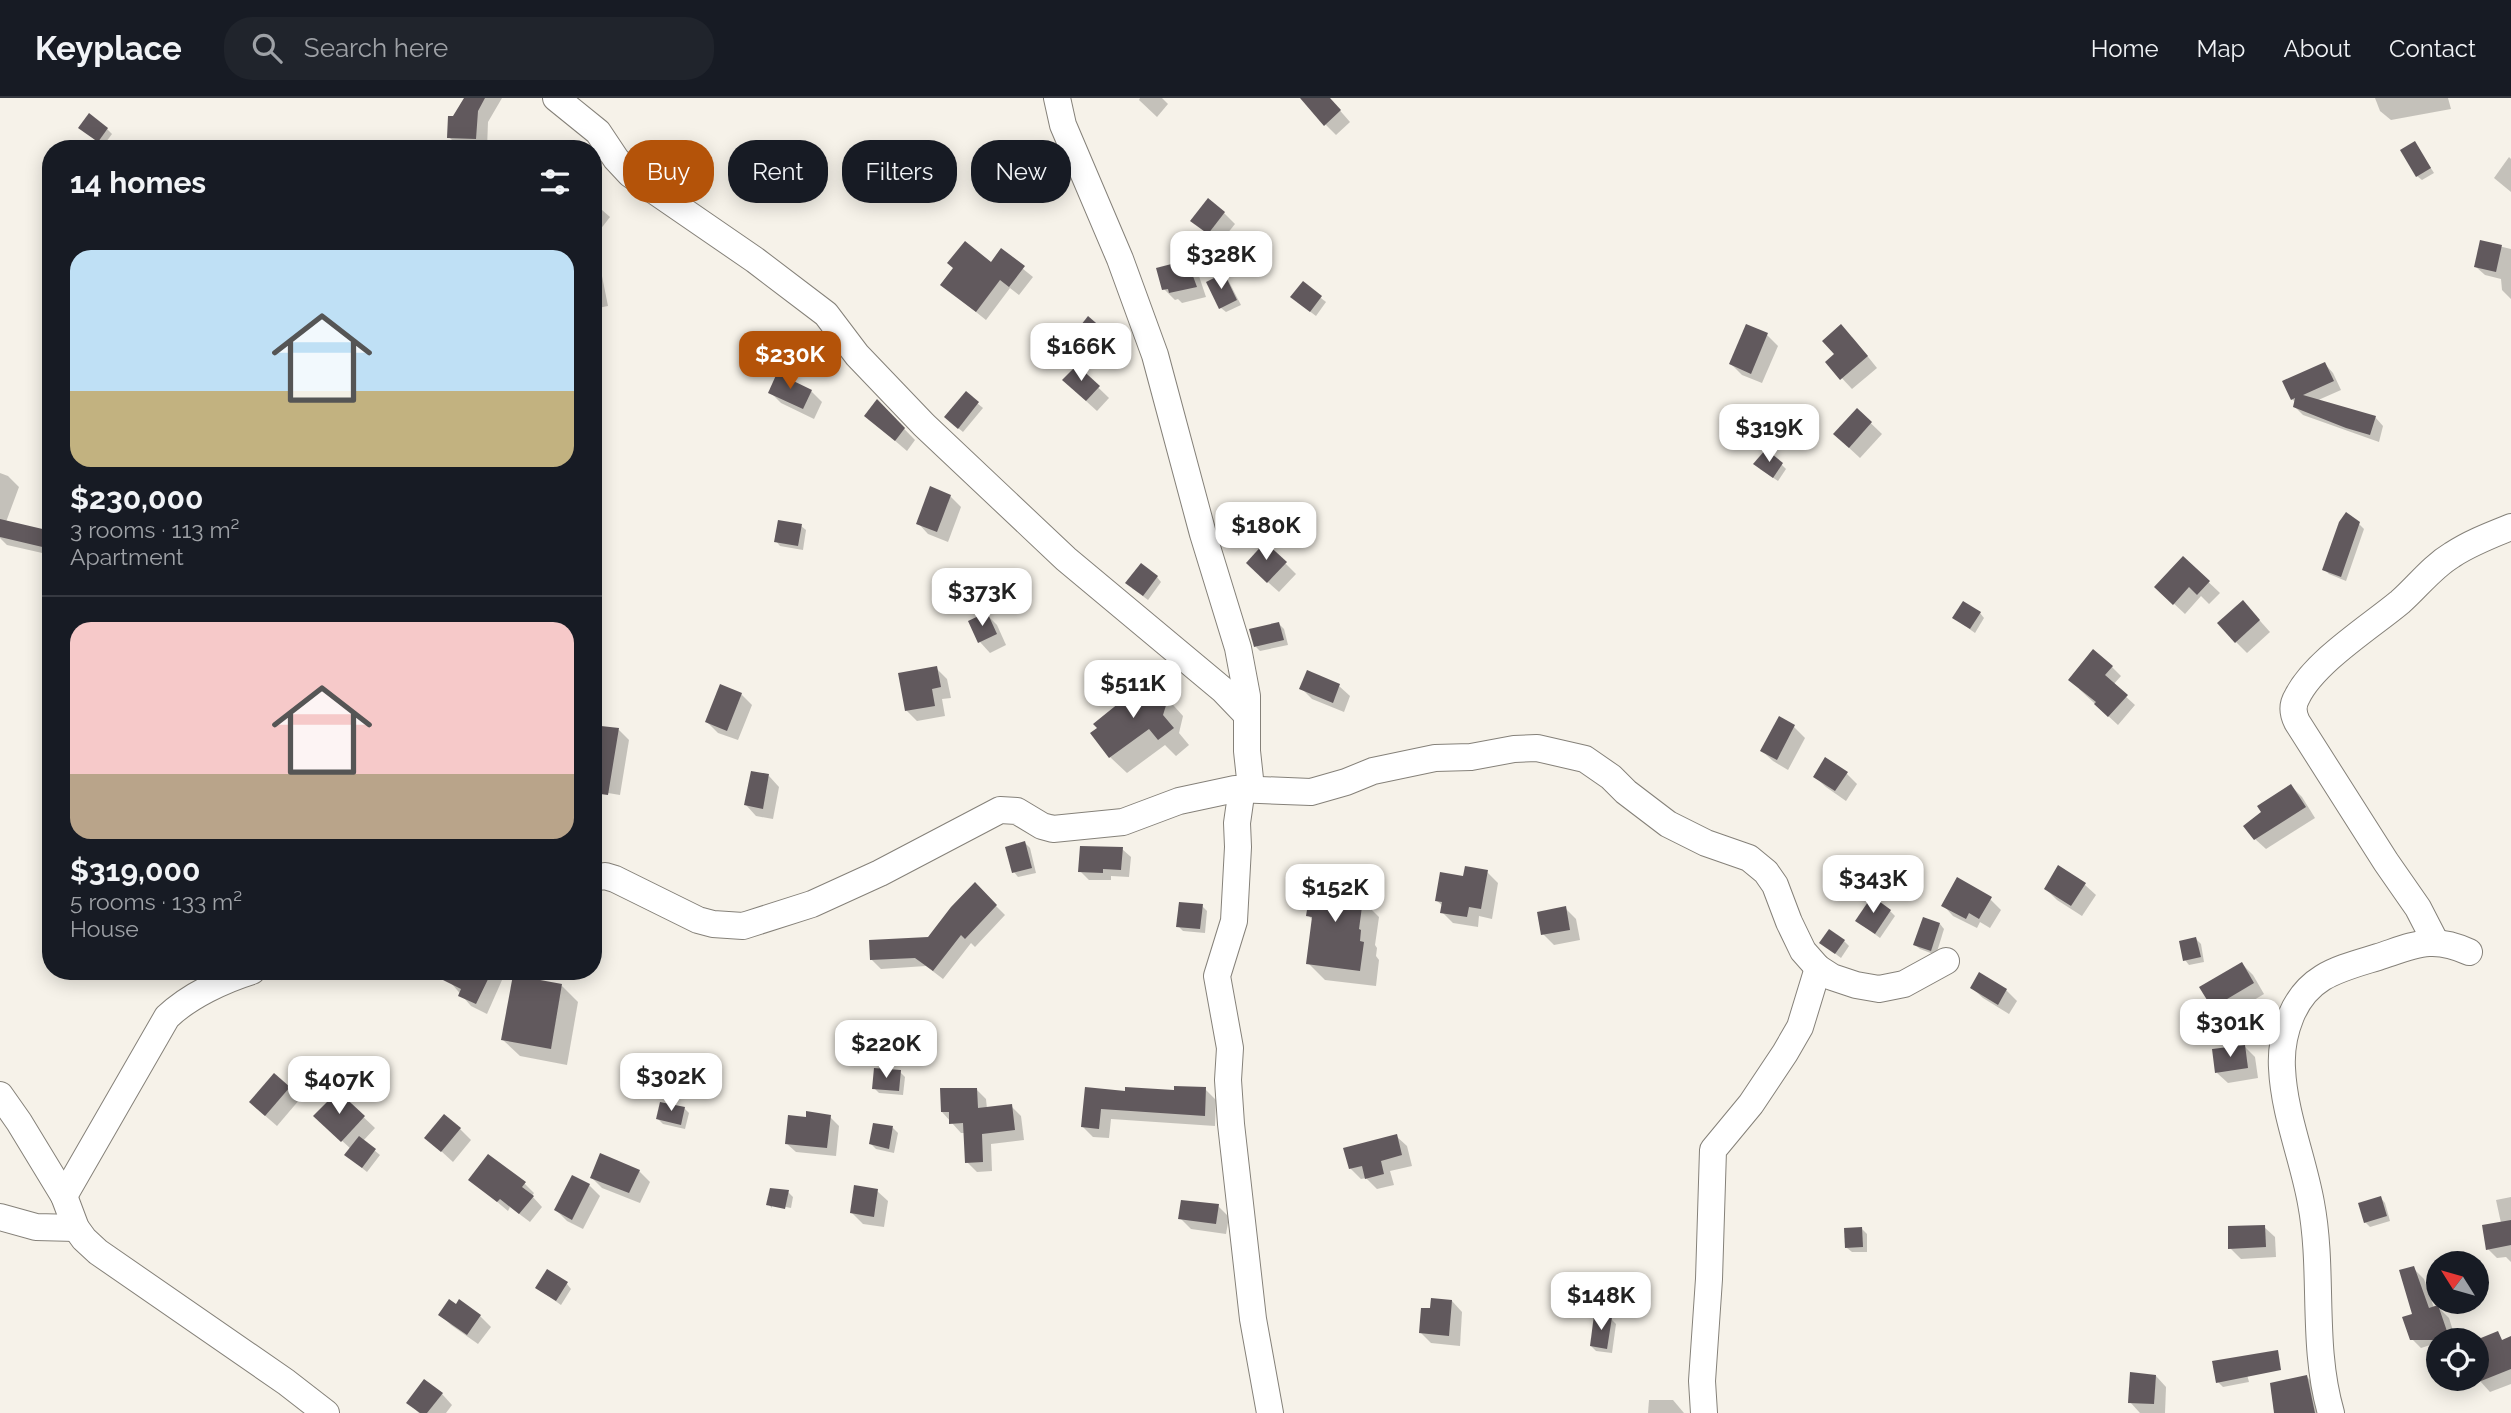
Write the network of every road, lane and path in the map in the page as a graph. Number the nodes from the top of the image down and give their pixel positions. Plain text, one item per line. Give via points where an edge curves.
1 (556, 98) edge
2 (1057, 98) edge
3 (2511, 527) edge
4 (1247, 715) junction
5 (1246, 788) junction
6 (602, 877) edge
7 (2435, 941) junction
8 (2469, 952) dead end
9 (1946, 961) dead end
10 (1818, 968) junction
11 (232, 980) edge
12 (0, 1095) edge
13 (64, 1196) junction
14 (0, 1217) edge
15 (76, 1228) junction
16 (297, 1403) edge
17 (326, 1413) edge
18 (1270, 1413) edge
19 (1704, 1413) edge
20 (2331, 1413) edge

1 - 4 street via 598,132 629,174 826,314 857,355 924,425 1066,558
2 - 4 street via 1063,125 1155,355 1238,648
3 - 7 street via 2444,560 2336,653 2295,699 2297,722
4 - 5 street
5 - 6 street via 1179,801 1123,822 1053,829 1017,811 1000,810 812,904 743,926 706,922
5 - 10 street via 1311,792 1399,765 1524,748 1585,760 1668,824 1749,858 1766,872 1803,951
5 - 18 street via 1237,823 1234,921 1217,976 1230,1048 1235,1172
7 - 8 street
7 - 20 street via 2334,971 2314,982 2291,1015 2284,1036 2284,1088 2311,1203 2321,1368
9 - 10 street via 1904,984 1880,989 1832,977
10 - 19 street via 1800,1027 1785,1053 1713,1150
11 - 13 street via 198,995 167,1017
12 - 13 street
13 - 15 street
14 - 15 street via 36,1227
15 - 16 street via 99,1252
16 - 17 street

